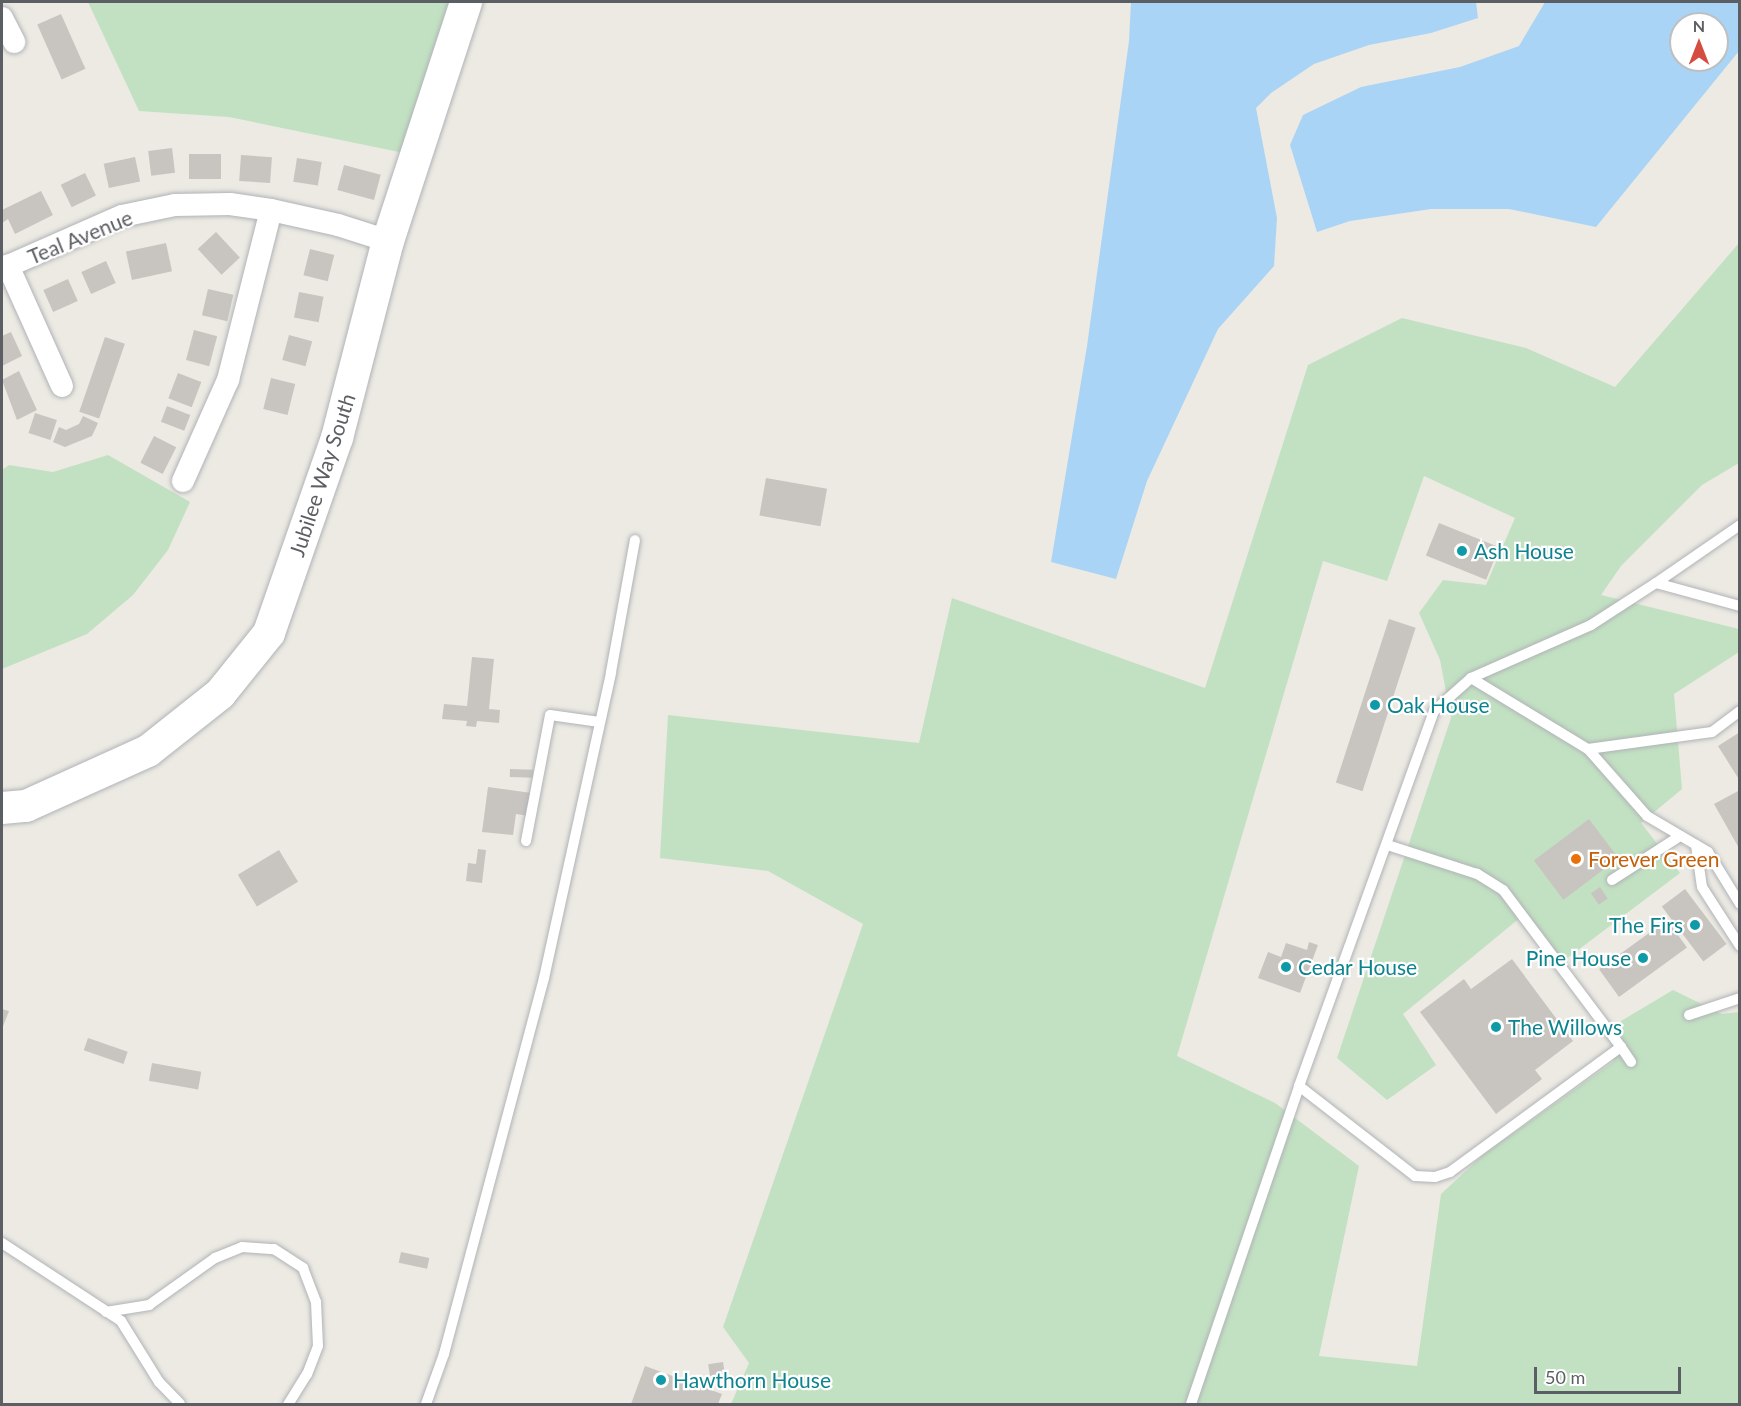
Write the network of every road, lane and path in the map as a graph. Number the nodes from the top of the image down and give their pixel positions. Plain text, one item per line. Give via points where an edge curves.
1 (466, 2) edge
2 (2, 18) edge
3 (14, 42) dead end
4 (271, 210) junction
5 (387, 241) junction
6 (62, 386) dead end
7 (183, 481) dead end
8 (1740, 525) edge
9 (634, 540) dead end
10 (1656, 583) junction
11 (1740, 606) edge
12 (1471, 678) junction
13 (1740, 711) edge
14 (600, 722) junction
15 (1588, 749) junction
16 (2, 808) edge
17 (1680, 836) junction
18 (526, 841) dead end
19 (1388, 845) junction
20 (1696, 845) junction
21 (1612, 880) dead end
22 (1740, 904) edge
23 (1740, 946) edge
24 (1740, 998) edge
25 (1689, 1015) dead end
26 (1621, 1047) junction
27 (1631, 1062) dead end
28 (1299, 1086) junction
29 (2, 1243) edge
30 (106, 1312) junction
31 (180, 1404) edge
32 (288, 1404) edge
33 (426, 1404) edge
34 (1191, 1404) edge

1 - 5 street, Jubilee Way South
2 - 3 street
4 - 5 street, Teal Avenue
4 - 6 street, Teal Avenue via 230,204 175,205 133,214 8,266
4 - 7 street via 228,380
5 - 16 street, Jubilee Way South via 338,438 268,633 220,694 148,751 26,806
8 - 10 lane
9 - 14 lane
10 - 11 lane
10 - 12 lane via 1591,625
12 - 15 lane
12 - 19 lane via 1434,711
13 - 15 lane via 1712,732
14 - 18 lane via 550,715
14 - 33 lane via 544,978 447,1342
15 - 17 lane via 1647,816
17 - 20 lane
17 - 21 lane
19 - 26 lane via 1477,874 1503,890
19 - 28 lane
20 - 22 lane via 1708,852
20 - 23 lane via 1702,887
24 - 25 lane
26 - 27 lane
26 - 28 lane via 1450,1172 1435,1177 1415,1176
28 - 34 lane
29 - 30 lane
30 - 31 lane via 121,1321 159,1382
30 - 32 lane via 149,1305 215,1258 242,1247 274,1249 303,1268 316,1302 318,1346 307,1374

